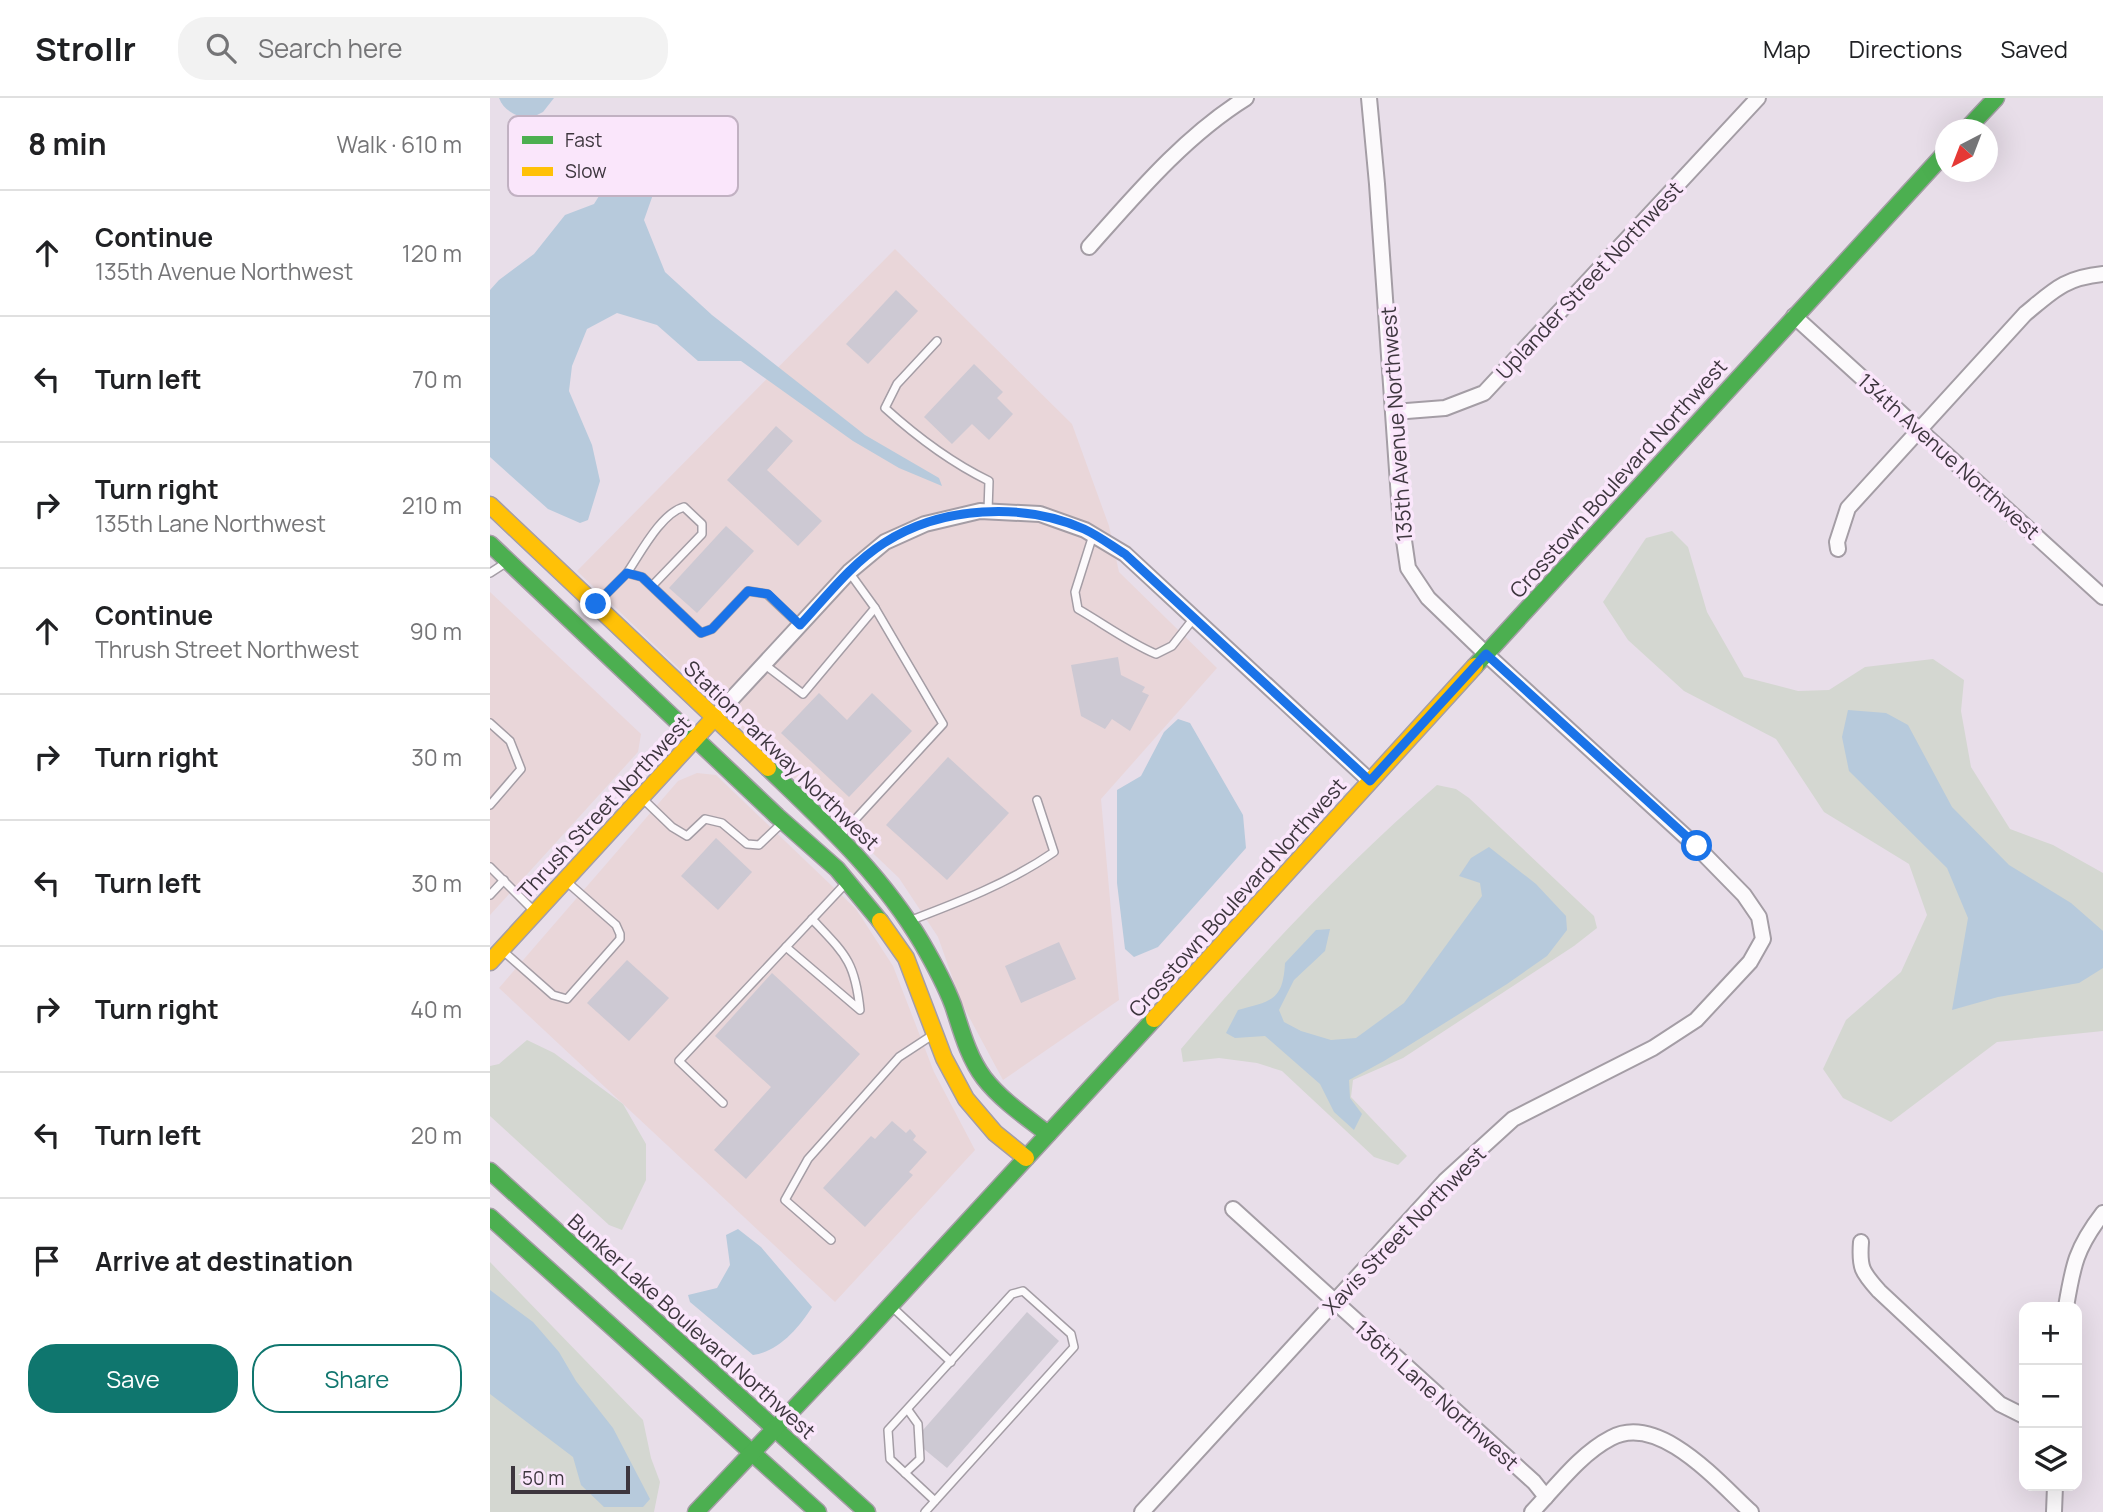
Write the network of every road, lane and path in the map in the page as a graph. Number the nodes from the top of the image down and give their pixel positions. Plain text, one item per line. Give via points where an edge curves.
1 (1246, 98) edge
2 (1369, 98) edge
3 (1758, 98) edge
4 (1996, 98) edge
5 (1976, 119) edge
6 (1935, 163) edge
7 (1089, 247) dead end
8 (2103, 274) edge
9 (1794, 316) junction
10 (937, 341) dead end
11 (1394, 412) junction
12 (1920, 430) junction
13 (490, 505) edge
14 (984, 512) junction
15 (1093, 535) junction
16 (490, 544) edge
17 (1838, 549) dead end
18 (508, 561) junction
19 (849, 572) junction
20 (490, 573) edge
21 (627, 573) junction
22 (652, 586) junction
23 (2103, 597) edge
24 (596, 604) junction
25 (875, 608) junction
26 (1195, 617) junction
27 (800, 625) junction
28 (1486, 654) junction
29 (764, 664) junction
30 (715, 717) junction
31 (490, 723) edge
32 (696, 738) junction
33 (1370, 781) junction
34 (641, 797) junction
35 (1037, 800) dead end
36 (490, 805) edge
37 (783, 821) junction
38 (841, 836) junction
39 (866, 866) junction
40 (490, 867) edge
41 (504, 880) junction
42 (565, 880) junction
43 (848, 881) junction
44 (490, 895) edge
45 (536, 913) junction
46 (812, 919) junction
47 (908, 921) junction
48 (1763, 939) joint
49 (786, 947) junction
50 (502, 949) junction
51 (490, 962) edge
52 (958, 1024) junction
53 (935, 1034) junction
54 (723, 1103) dead end
55 (1048, 1134) junction
56 (1026, 1158) junction
57 (490, 1171) edge
58 (1233, 1209) dead end
59 (2103, 1213) edge
60 (490, 1217) edge
61 (831, 1240) dead end
62 (1861, 1242) dead end
63 (1335, 1301) junction
64 (2067, 1302) edge
65 (890, 1305) junction
66 (951, 1362) junction
67 (908, 1410) junction
68 (2019, 1414) edge
69 (774, 1429) junction
70 (752, 1453) junction
71 (905, 1473) junction
72 (2055, 1491) edge
73 (1546, 1497) junction
74 (935, 1501) junction
75 (696, 1512) edge
76 (818, 1512) edge
77 (867, 1512) edge
78 (925, 1512) edge
79 (1142, 1512) edge
80 (1532, 1512) edge
81 (1751, 1512) edge
82 (2054, 1512) edge

1 - 7 street via 1216,116 1179,151
2 - 11 street, 135th Avenue Northwest
3 - 11 street, Uplander Street Northwest via 1484,393 1445,408
4 - 5 street
6 - 9 street, Crosstown Boulevard Northwest
8 - 12 street via 2079,276 2025,314
9 - 12 street, 134th Avenue Northwest
9 - 28 street, Crosstown Boulevard Northwest
10 - 14 lane via 897,384 885,408 950,460 989,481
11 - 28 street, 135th Avenue Northwest via 1408,568 1428,598
12 - 17 street via 1848,509
12 - 23 street, 134th Avenue Northwest
13 - 24 street, Station Parkway Northwest
14 - 15 street, Thrush Street Northwest via 1040,514
14 - 19 street, Thrush Street Northwest via 925,524 884,542
15 - 26 street, Thrush Street Northwest via 1125,554
15 - 26 lane via 1075,592 1078,610 1156,653 1172,646
16 - 18 street, Station Parkway Northwest
18 - 20 lane
18 - 32 street, Station Parkway Northwest
19 - 25 lane
19 - 27 street, Thrush Street Northwest
21 - 22 lane
21 - 22 lane via 651,536 676,509 684,507 702,524 702,534
21 - 24 lane
22 - 27 lane via 701,633 712,629 748,591 768,594
24 - 30 street, Station Parkway Northwest
25 - 29 lane via 803,694
25 - 38 lane via 943,724
26 - 33 street, Thrush Street Northwest
27 - 29 street, Thrush Street Northwest
28 - 33 street, Crosstown Boulevard Northwest
28 - 48 street, 135th Avenue Northwest via 1697,846 1744,895 1759,917
29 - 30 street, Thrush Street Northwest
30 - 32 street, Thrush Street Northwest
30 - 38 street, Station Parkway Northwest
31 - 36 lane via 510,741 521,769
32 - 34 street, Thrush Street Northwest
32 - 37 street, Station Parkway Northwest
33 - 55 street, Crosstown Boulevard Northwest
34 - 37 lane via 687,836 705,819 722,823 747,844 760,845
34 - 42 street, Thrush Street Northwest
35 - 47 lane via 1054,852 979,894
37 - 43 street, Station Parkway Northwest
38 - 39 street, Station Parkway Northwest
39 - 43 street
39 - 47 street, Station Parkway Northwest
40 - 41 lane
41 - 44 lane
41 - 45 lane
42 - 45 street, Thrush Street Northwest
42 - 50 lane via 620,933 620,939 583,982 567,999 561,999
43 - 46 lane
43 - 53 street, Station Parkway Northwest via 906,958
45 - 50 street, Thrush Street Northwest
46 - 49 lane
46 - 49 lane via 850,962 860,1010
47 - 52 street, Station Parkway Northwest via 952,1003
48 - 63 street, Xavis Street Northwest via 1750,962 1696,1020 1653,1048 1513,1119 1445,1181
49 - 54 lane via 679,1061
50 - 51 street, Thrush Street Northwest
52 - 53 street
52 - 55 street, Station Parkway Northwest via 983,1077
53 - 56 street, Station Parkway Northwest via 966,1099 995,1133
53 - 61 lane via 899,1057 808,1159 785,1200
55 - 56 street, Crosstown Boulevard Northwest
56 - 65 street, Crosstown Boulevard Northwest
57 - 69 street, Bunker Lake Boulevard Northwest
58 - 63 street, 136th Lane Northwest
59 - 64 street via 2079,1248
60 - 70 street
62 - 68 street via 1859,1265 1879,1291 2000,1404
63 - 73 street, 136th Lane Northwest
63 - 79 street, Xavis Street Northwest
65 - 66 lane
65 - 69 street, Crosstown Boulevard Northwest
66 - 67 lane
66 - 74 lane via 1012,1294 1023,1291 1071,1334 1074,1347
67 - 71 lane via 918,1424 920,1459
67 - 71 lane via 888,1430 890,1459
69 - 70 street, Crosstown Boulevard Northwest
69 - 77 street, Bunker Lake Boulevard Northwest
70 - 75 street, Crosstown Boulevard Northwest
70 - 76 street
71 - 74 lane
72 - 82 street
73 - 80 street
73 - 81 street via 1585,1457 1611,1437 1630,1432 1674,1444
74 - 78 lane

